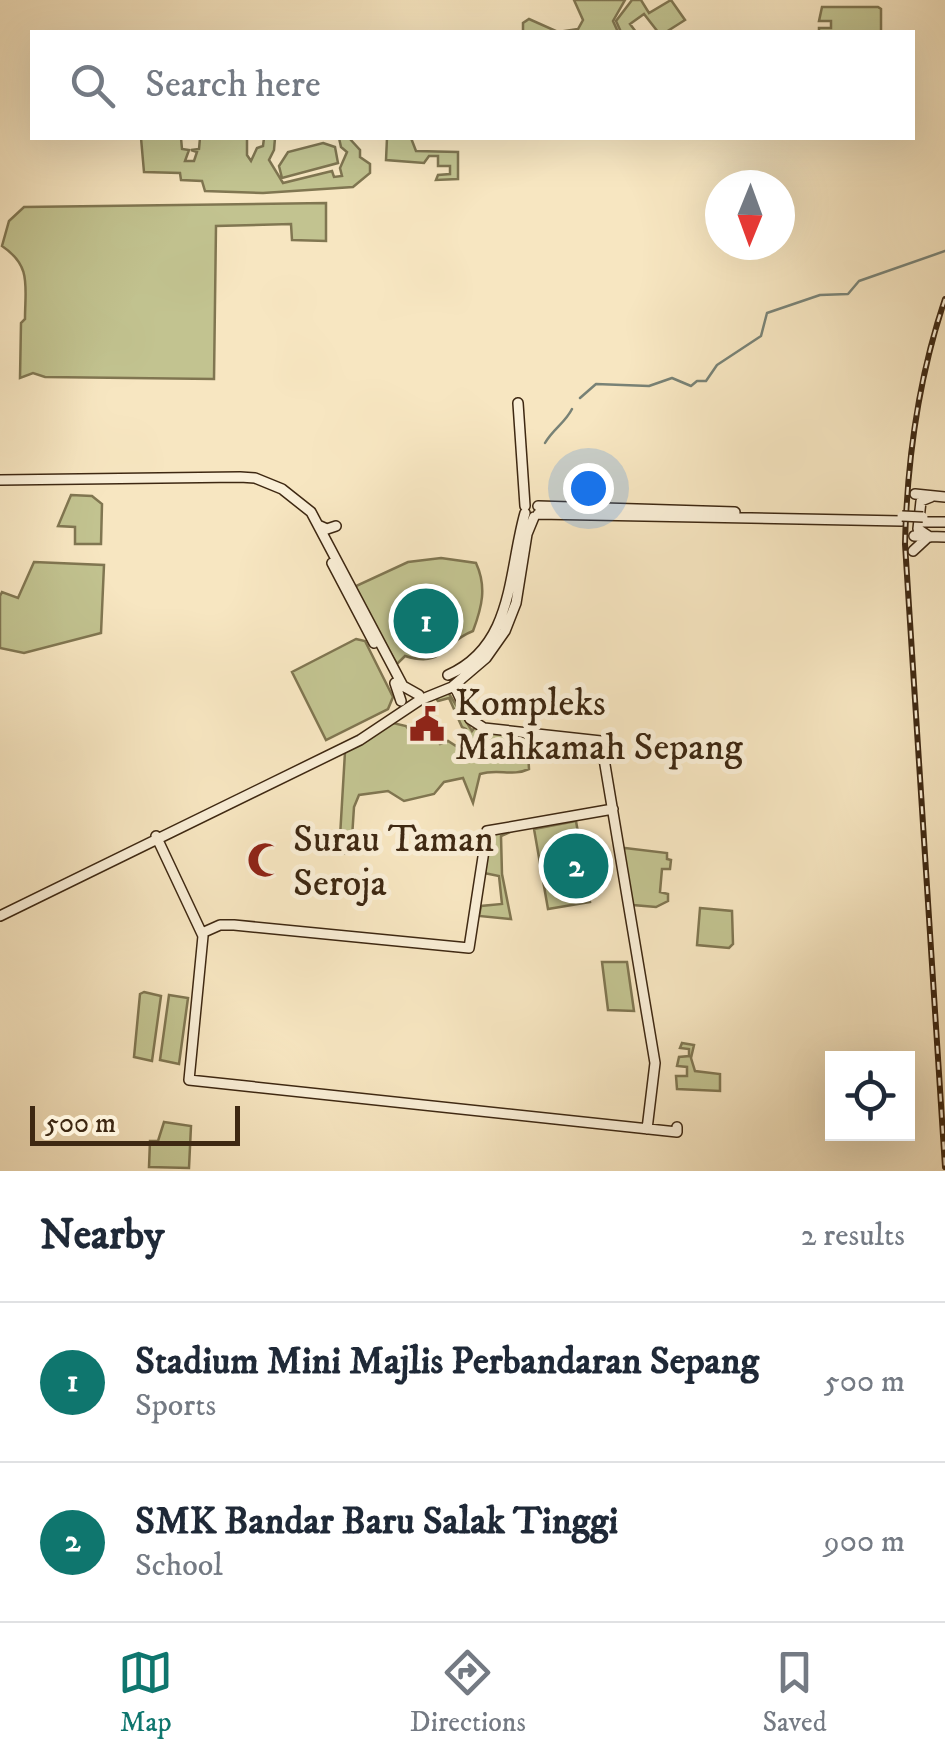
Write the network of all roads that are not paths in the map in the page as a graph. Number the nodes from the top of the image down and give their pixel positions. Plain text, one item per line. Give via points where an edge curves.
1 (520, 403) dead end
2 (0, 483) edge
3 (916, 489) dead end
4 (931, 496) junction
5 (945, 497) edge
6 (532, 510) junction
7 (945, 519) edge
8 (318, 525) junction
9 (914, 536) dead end
10 (930, 537) junction
11 (945, 537) edge
12 (328, 544) junction
13 (914, 550) dead end
14 (350, 592) junction
15 (467, 675) junction
16 (451, 683) junction
17 (419, 695) junction
18 (459, 699) junction
19 (403, 705) junction
20 (613, 810) junction
21 (173, 830) junction
22 (157, 837) junction
23 (140, 847) junction
24 (164, 853) junction
25 (0, 913) edge
26 (202, 932) junction

1 - 6 street
2 - 8 street via 255,478 297,498
2 - 14 street via 262,484 307,514
3 - 4 street
4 - 5 street
4 - 10 street via 918,511 918,529
6 - 7 street, bridge
6 - 15 street via 506,631
6 - 16 street via 496,632
8 - 12 street
8 - 12 street via 337,528
9 - 10 street
10 - 11 street
10 - 13 street
12 - 14 street
14 - 17 street via 403,686
14 - 19 street
15 - 16 street
15 - 18 street
16 - 17 street
16 - 18 street
16 - 19 street
17 - 19 street
18 - 20 street via 484,728 601,742
19 - 21 street via 344,748
19 - 22 street via 355,738
20 - 26 street via 487,832 469,948 234,925
20 - 26 street via 655,1063 648,1127 189,1077
21 - 22 street
21 - 24 street
22 - 23 street
22 - 24 street
22 - 25 street
23 - 24 street
23 - 25 street
24 - 26 street

